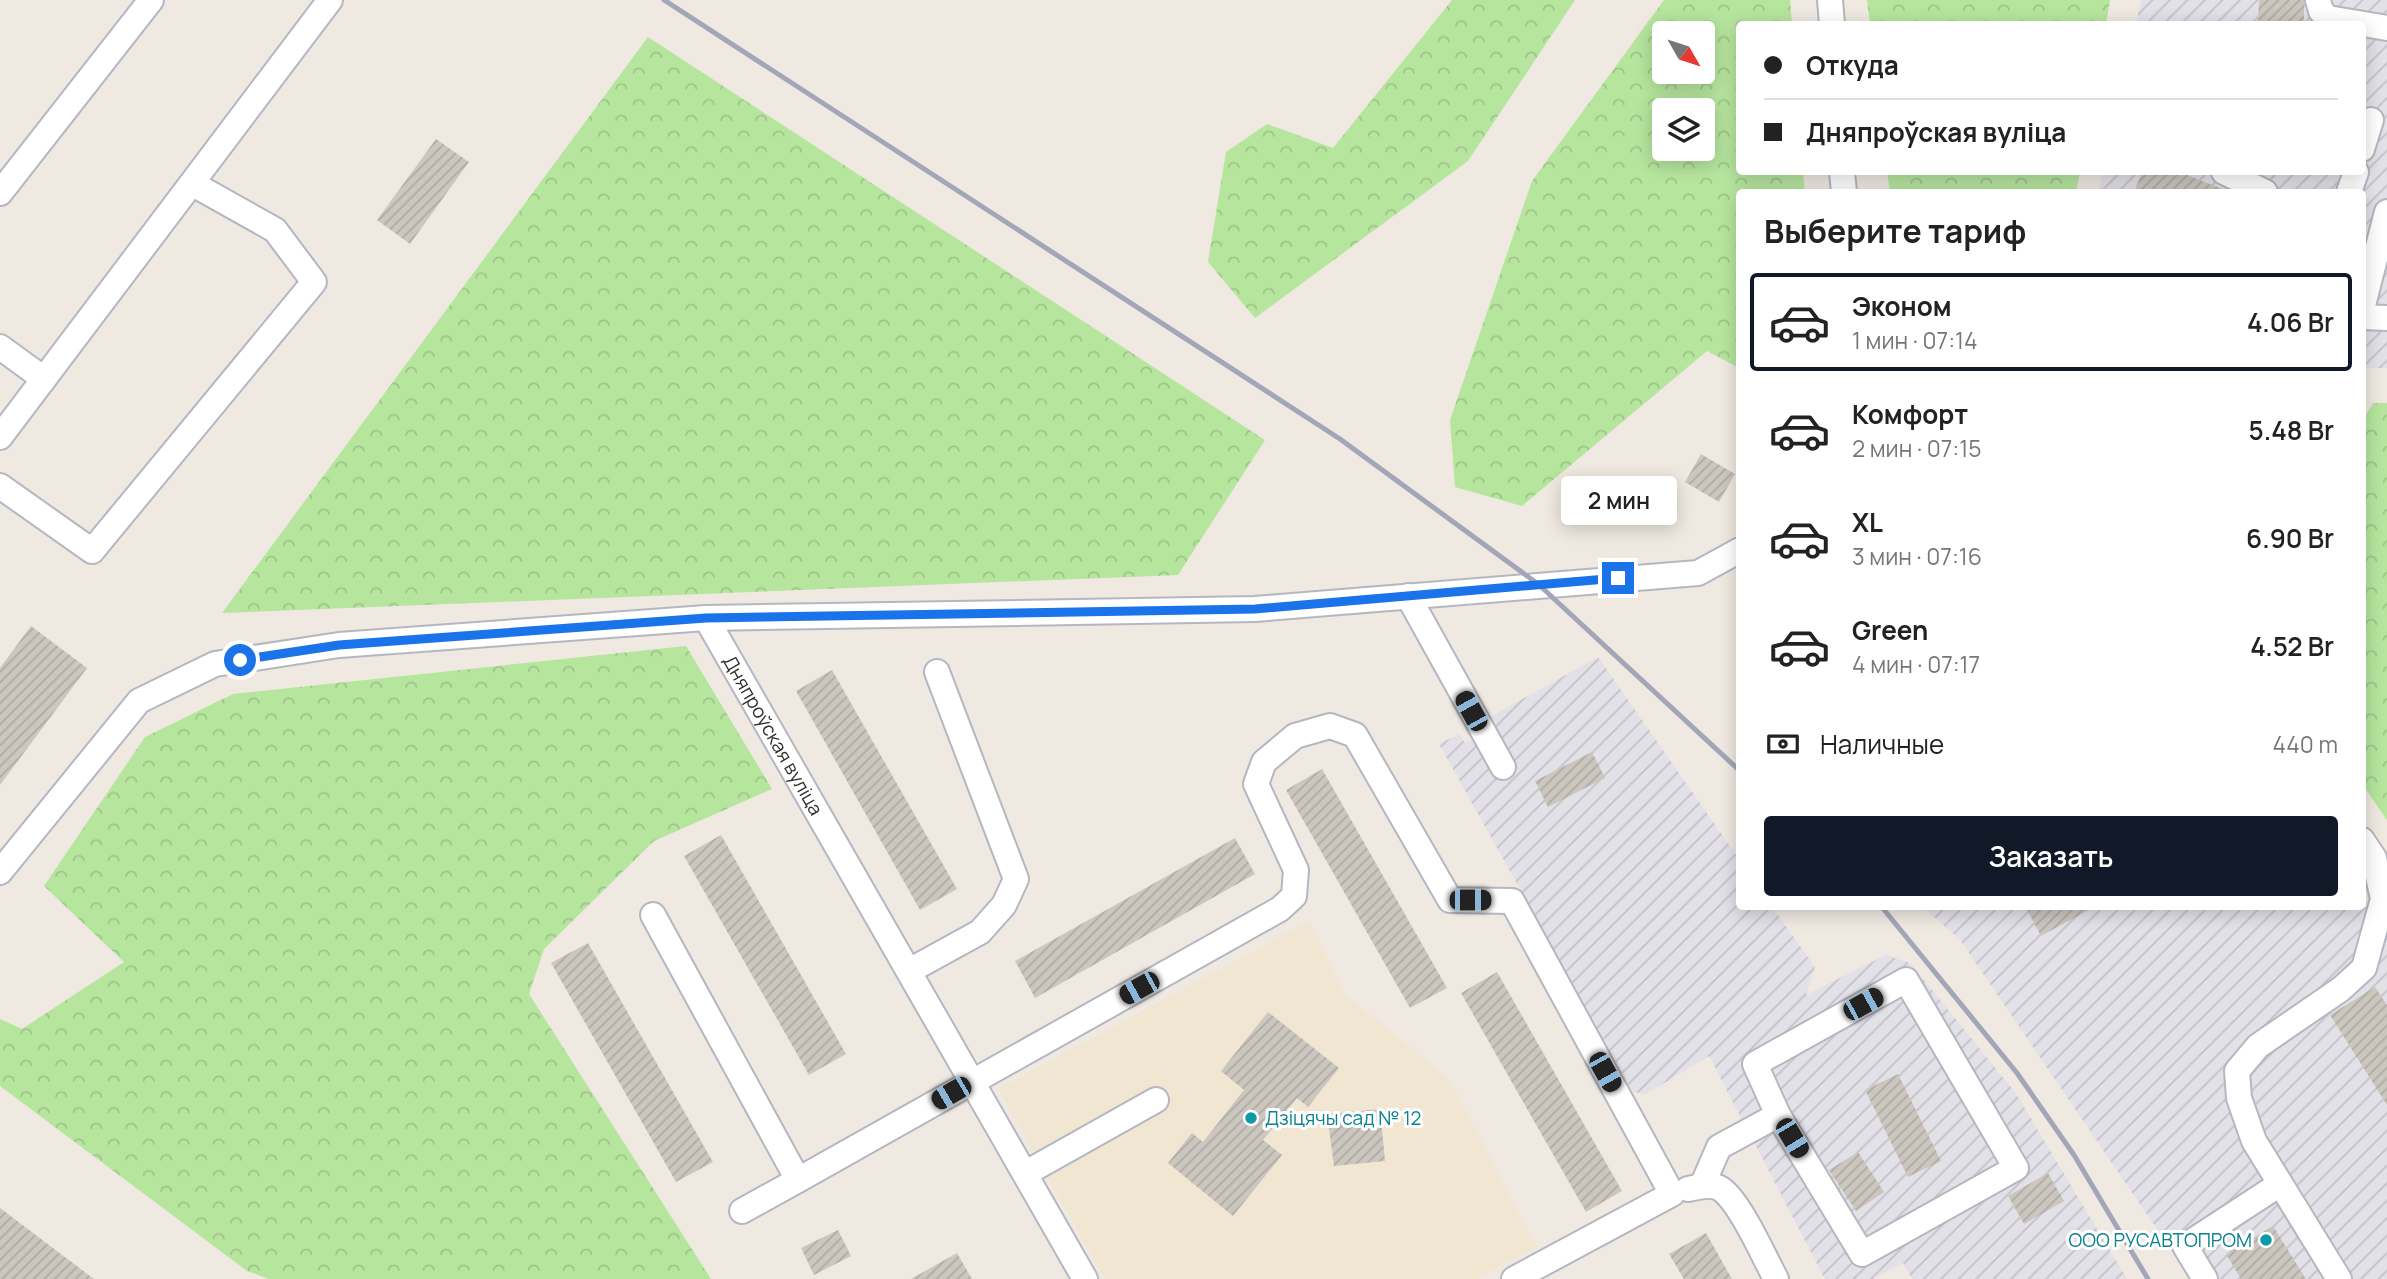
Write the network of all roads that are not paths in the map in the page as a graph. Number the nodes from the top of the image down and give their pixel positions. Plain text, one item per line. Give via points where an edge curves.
1 (151, 0) edge
2 (330, 0) edge
3 (1830, 0) edge
4 (2318, 0) edge
5 (1832, 21) edge
6 (2346, 21) edge
7 (2366, 24) edge
8 (2387, 28) edge
9 (2374, 119) edge
10 (2366, 139) edge
11 (2230, 175) edge
12 (193, 184) junction
13 (2259, 189) edge
14 (0, 193) edge
15 (2387, 212) edge
16 (2376, 247) edge
17 (2366, 291) edge
18 (2366, 317) edge
19 (2387, 318) edge
20 (0, 347) edge
21 (44, 379) junction
22 (0, 437) edge
23 (0, 486) edge
24 (1736, 552) edge
25 (1408, 596) junction
26 (706, 618) junction
27 (937, 672) dead end
28 (1503, 767) dead end
29 (2366, 846) edge
30 (0, 872) edge
31 (653, 915) dead end
32 (909, 971) junction
33 (973, 1080) junction
34 (1156, 1100) dead end
35 (1778, 1115) junction
36 (1026, 1173) junction
37 (798, 1180) junction
38 (2280, 1184) junction
39 (1702, 1186) junction
40 (1672, 1194) junction
41 (742, 1211) dead end
42 (1086, 1279) edge
43 (1514, 1279) edge
44 (1776, 1279) edge
45 (2205, 1279) edge
46 (2339, 1279) edge

1 - 14 street
2 - 12 street
3 - 5 street
4 - 6 street via 2328,18
7 - 8 street
9 - 10 street
11 - 13 street
12 - 21 street
12 - 23 street via 275,230 314,282 92,551
15 - 16 street
16 - 17 street
18 - 19 street
20 - 21 street
21 - 22 street
24 - 25 street via 1698,573
25 - 26 street via 1255,609
25 - 28 street
26 - 30 street via 339,645 215,664 139,701
26 - 32 street, Дняпроўская вуліца
27 - 32 street via 1016,879 1004,905 980,932
29 - 38 street via 2374,858 2383,899 2364,968 2258,1046 2237,1071 2239,1098 2254,1141
31 - 37 street
32 - 33 street, Дняпроўская вуліца
33 - 36 street, Дняпроўская вуліца
33 - 37 street
33 - 40 street via 1280,909 1294,896 1296,870 1256,784 1264,762 1295,736 1330,726 1355,735 1450,900 1512,901
34 - 36 street
35 - 35 street via 1862,1254 2016,1168 1906,980 1755,1065
35 - 39 street via 1719,1147
36 - 42 street, Дняпроўская вуліца
37 - 41 street
38 - 45 street via 2185,1246
38 - 46 street
39 - 40 street
39 - 44 street via 1720,1188 1735,1206
40 - 43 street

